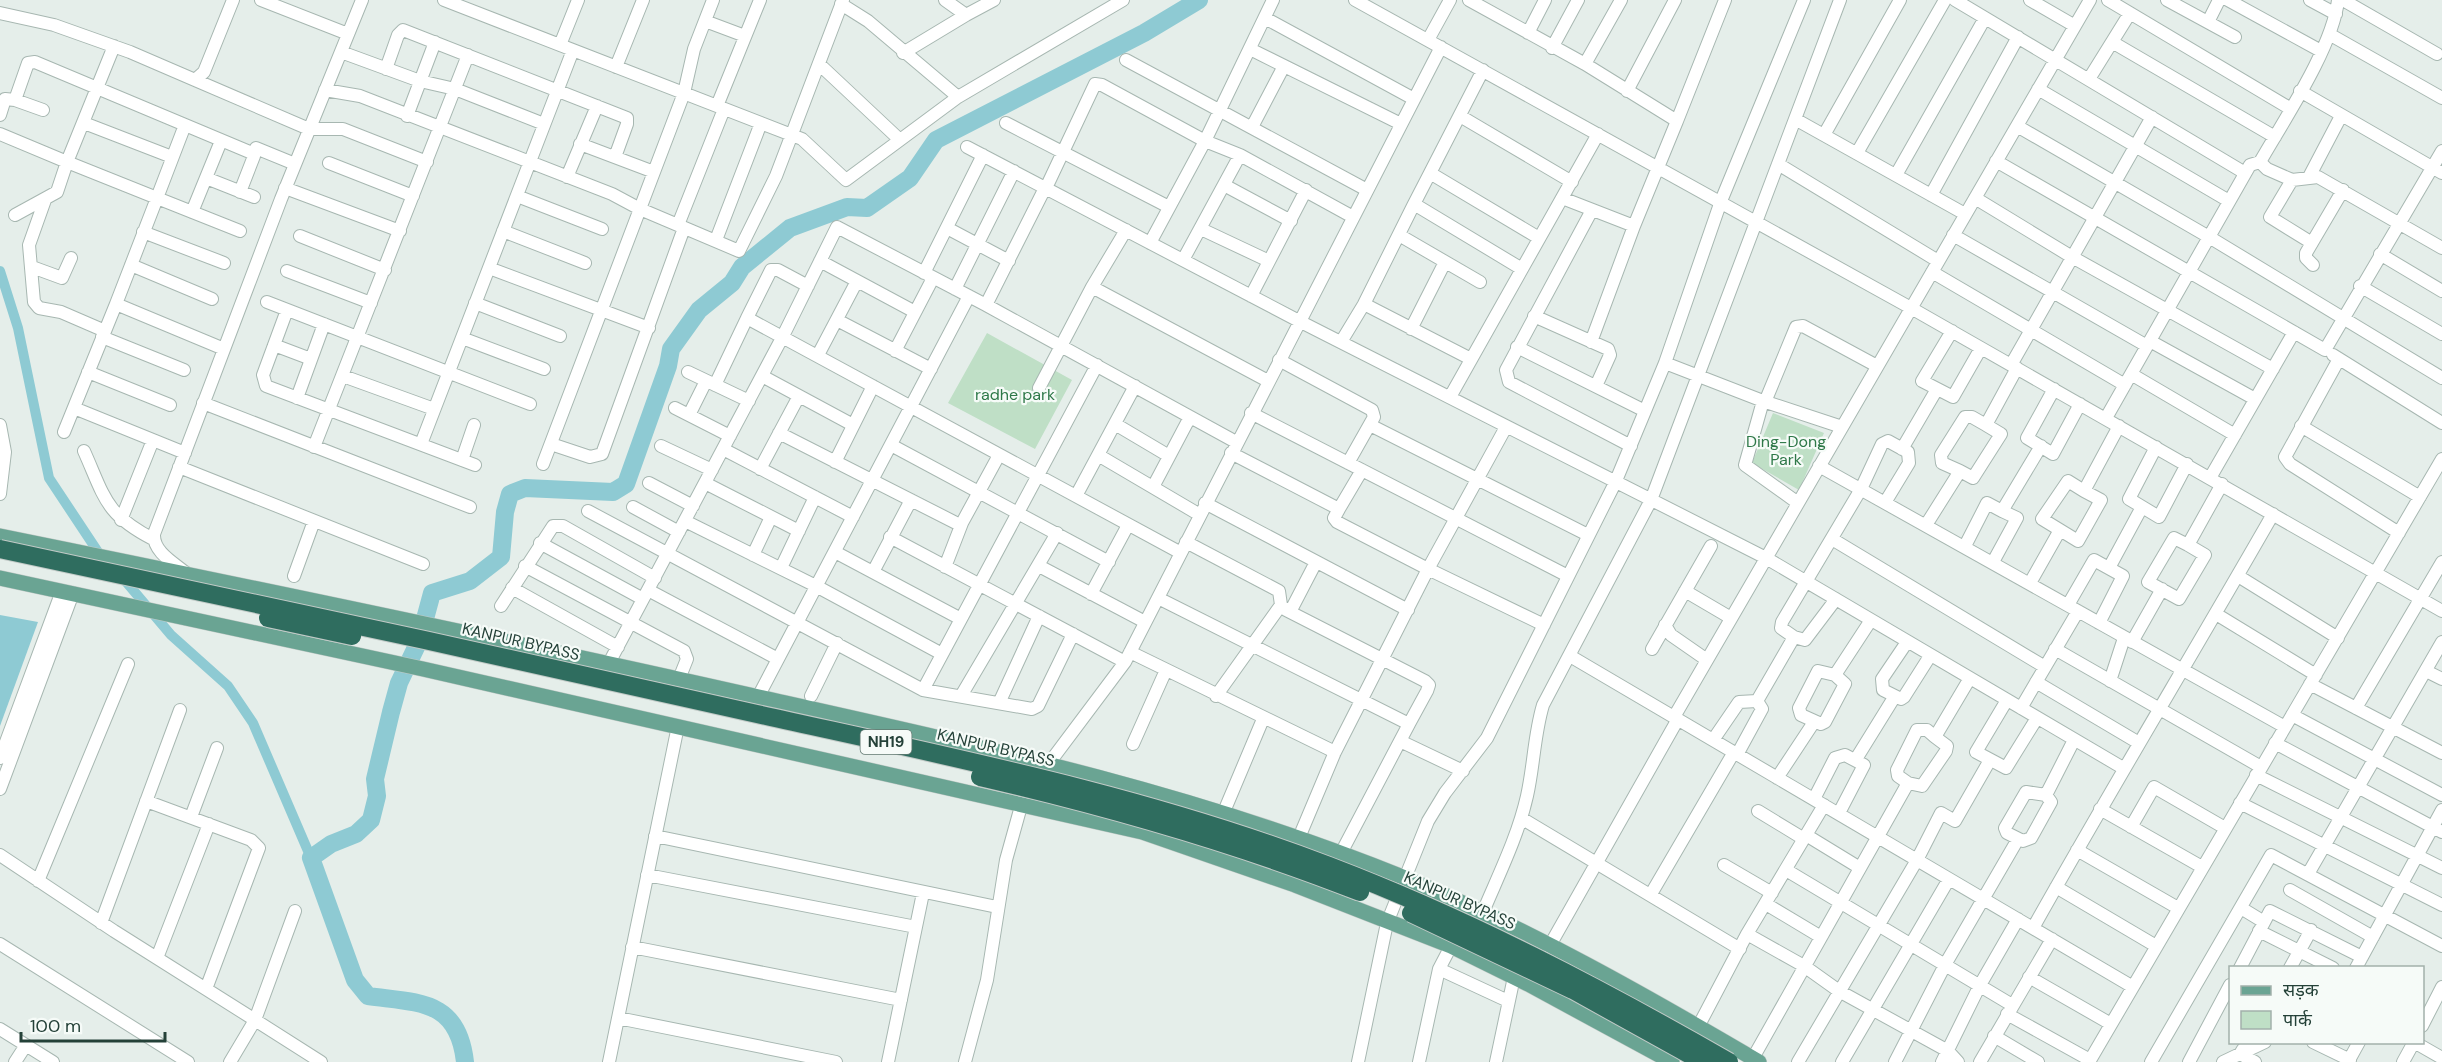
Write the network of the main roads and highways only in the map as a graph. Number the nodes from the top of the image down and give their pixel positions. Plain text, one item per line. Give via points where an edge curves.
1 (0, 536) edge
2 (0, 549) edge
3 (0, 562) edge
4 (0, 578) edge
5 (1656, 1058) edge
6 (1756, 1060) edge
7 (1672, 1062) edge
8 (1703, 1062) edge
9 (1729, 1062) edge

1 - 6 main road via 609,663 1145,788 1405,878 1483,912
2 - 9 highway, KANPUR BYPASS / NH19, bridge via 907,747 1081,787 1203,822 1328,866 1497,937
3 - 8 highway, KANPUR BYPASS / NH19, bridge via 469,661 1135,815 1272,859 1428,920 1573,990
4 - 5 main road via 423,669 1142,832 1451,946 1514,977
5 - 7 main road

